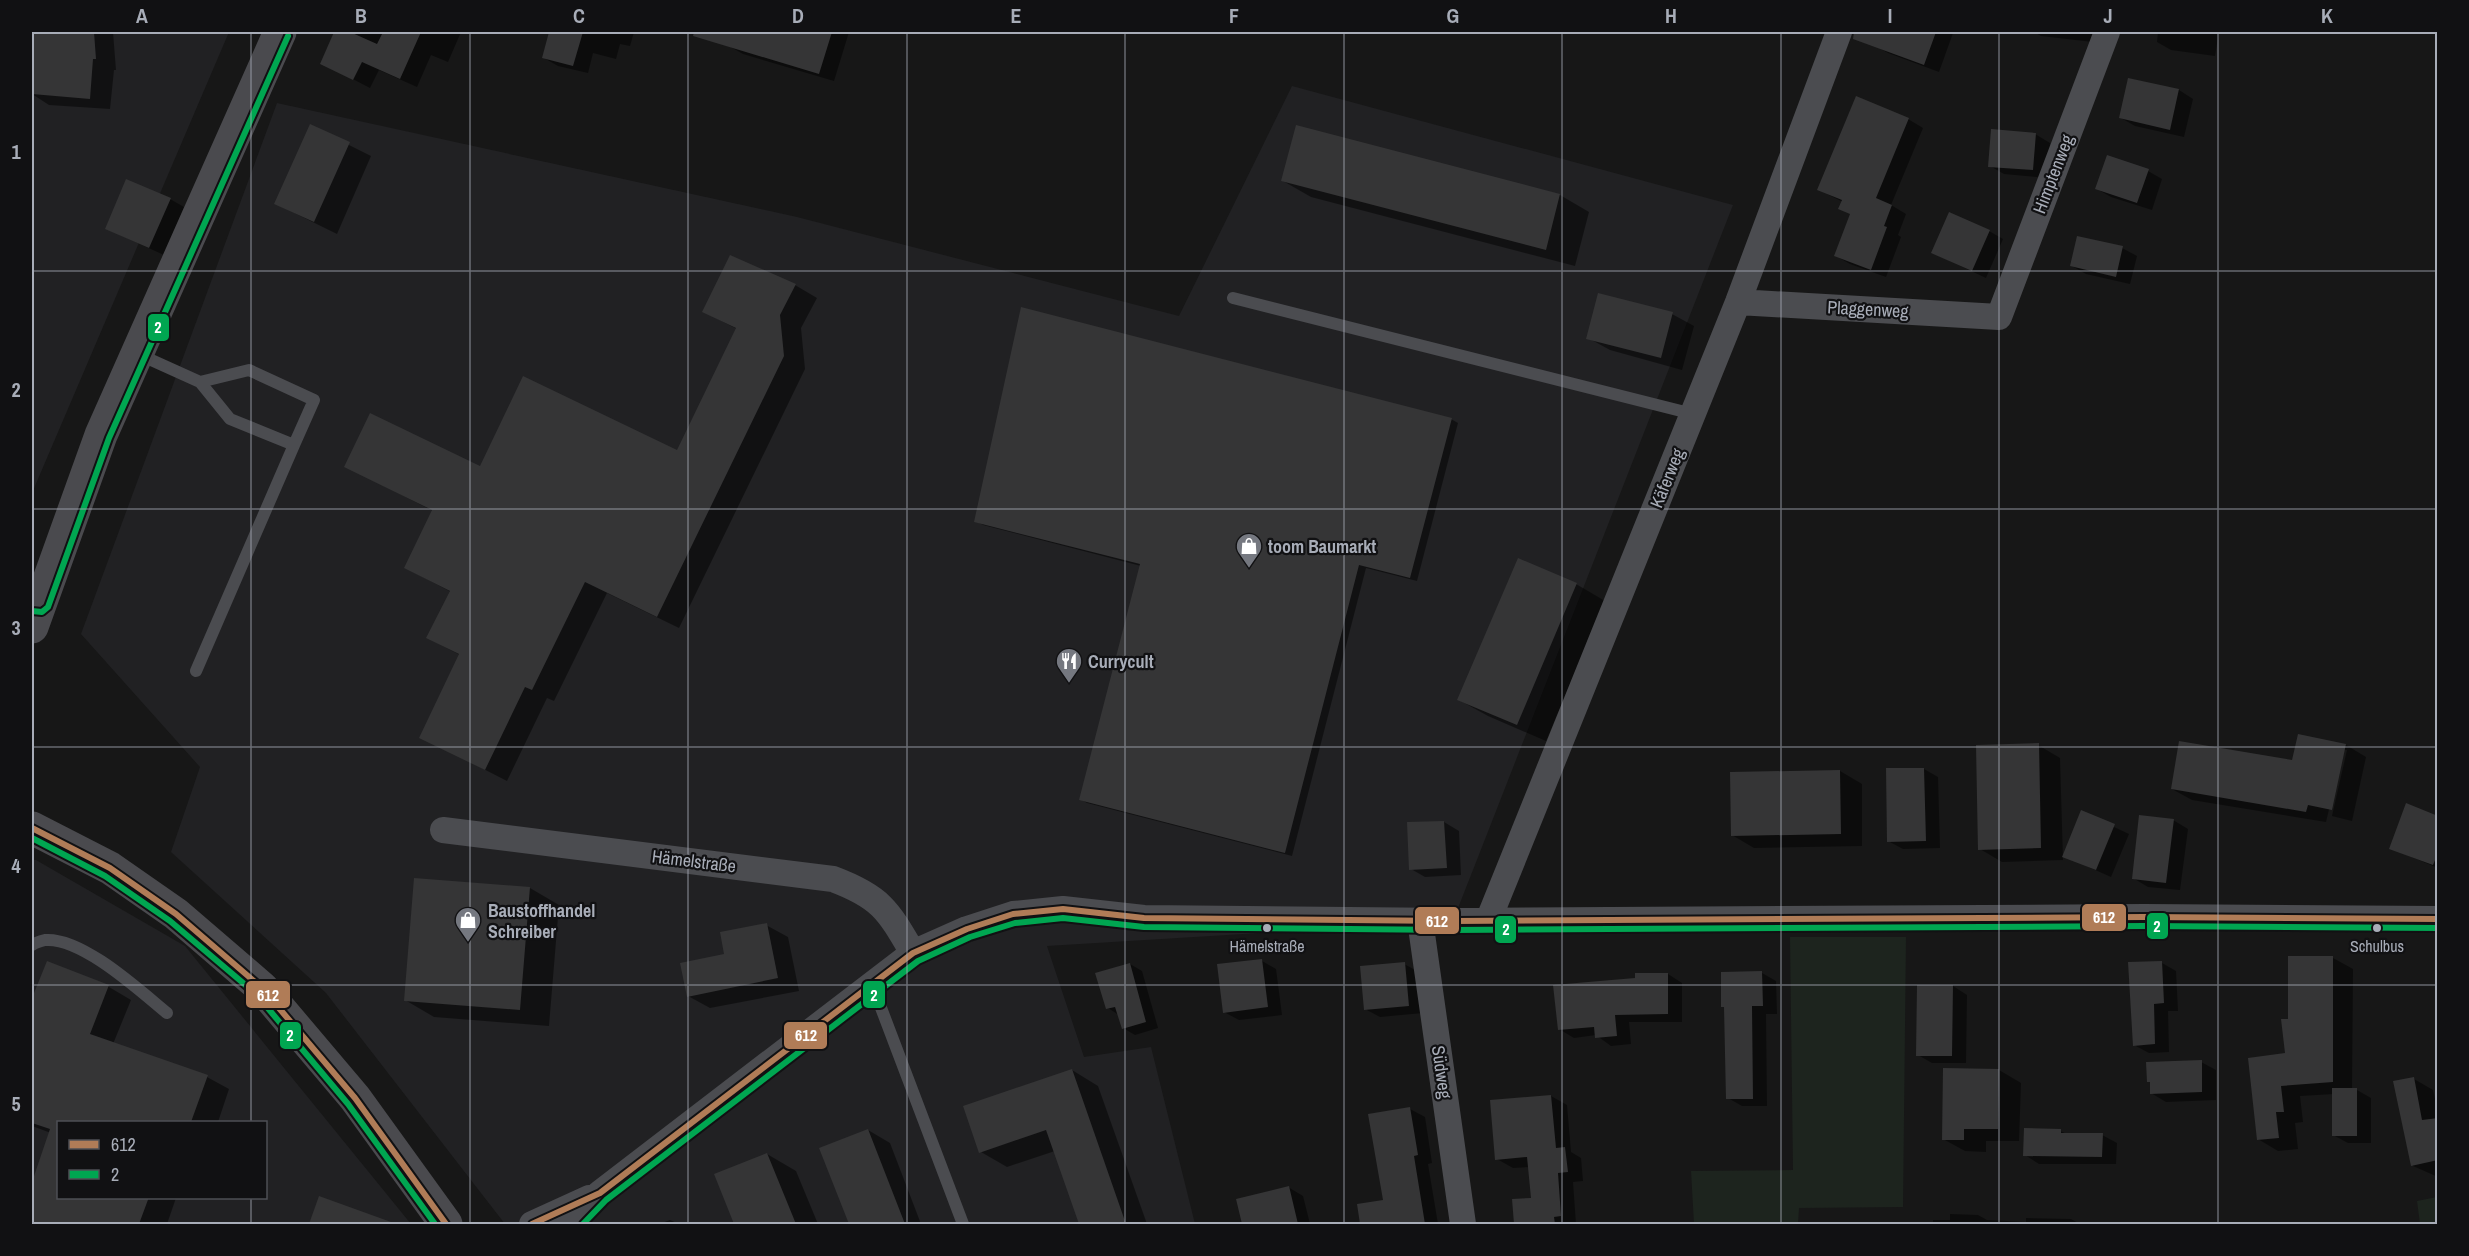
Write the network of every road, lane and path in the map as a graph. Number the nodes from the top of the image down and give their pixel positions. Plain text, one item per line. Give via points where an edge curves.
1 (280, 32) edge
2 (1839, 32) edge
3 (2107, 32) edge
4 (1233, 298) dead end
5 (1738, 302) junction
6 (1999, 317) joint
7 (137, 354) junction
8 (200, 382) junction
9 (1693, 414) junction
10 (294, 445) junction
11 (34, 611) edge
12 (196, 671) dead end
13 (32, 828) edge
14 (443, 830) dead end
15 (2438, 919) edge
16 (1420, 920) junction
17 (1488, 921) junction
18 (32, 945) edge
19 (913, 953) junction
20 (872, 984) junction
21 (167, 1013) dead end
22 (600, 1193) junction
23 (446, 1224) edge
24 (532, 1224) edge
25 (571, 1224) edge
26 (963, 1224) edge
27 (1463, 1224) edge

1 - 7 street
2 - 5 street, Käferweg
3 - 6 street, Himptenweg
4 - 9 lane
5 - 6 street, Plaggenweg
5 - 9 street, Käferweg
7 - 8 lane
7 - 11 street via 101,435
8 - 10 lane via 230,419
8 - 10 lane via 249,370 314,400
9 - 17 street, Käferweg
10 - 12 lane
13 - 23 street via 110,868 167,907 262,988 355,1098
14 - 19 street, Hämelstraße via 833,879 878,901
15 - 17 street
16 - 17 street
16 - 19 street via 1144,918 1063,909 1013,914 966,929
16 - 27 street, Südweg
18 - 21 lane via 45,940 74,947 105,963
19 - 20 street
20 - 22 street
20 - 26 lane
22 - 24 street
22 - 25 street

